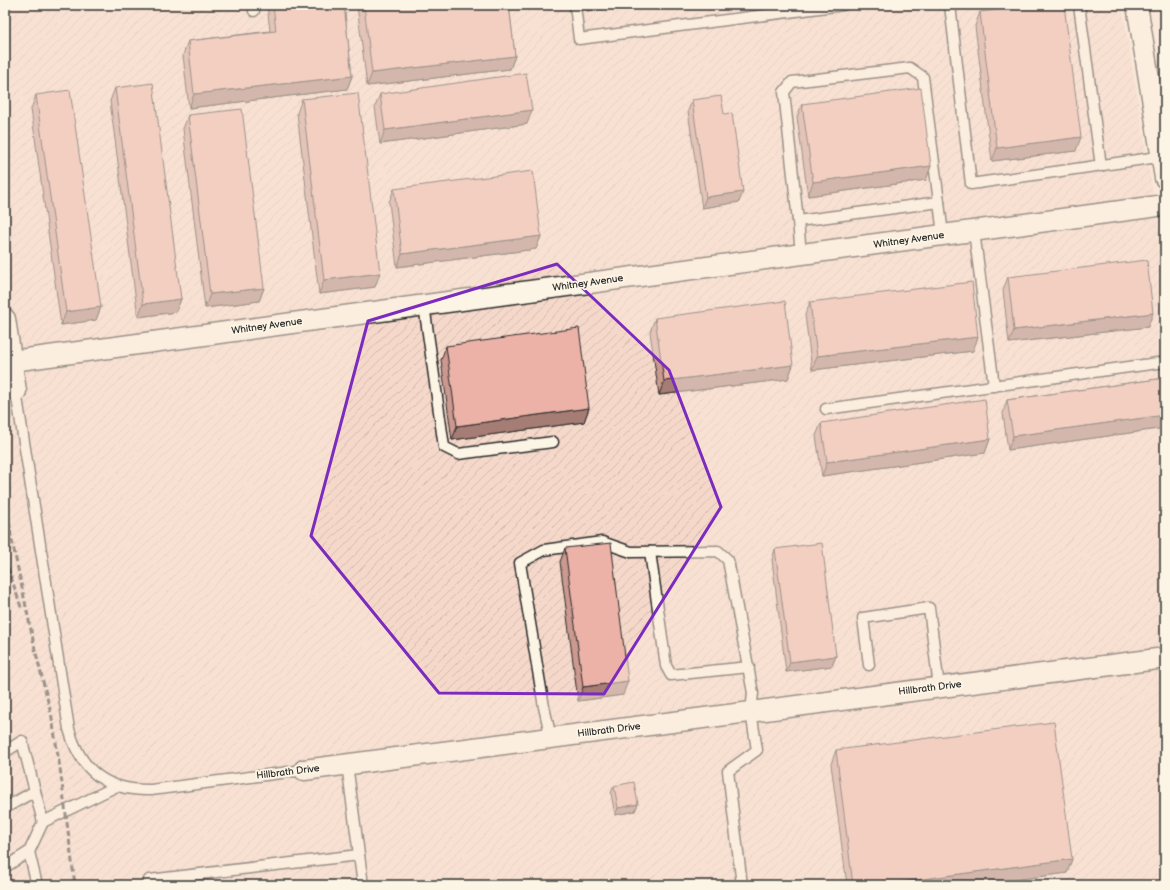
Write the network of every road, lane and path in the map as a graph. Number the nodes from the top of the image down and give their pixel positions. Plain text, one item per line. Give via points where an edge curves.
1 (575, 5) edge
2 (843, 5) edge
3 (950, 5) edge
4 (1079, 5) edge
5 (1137, 5) edge
6 (1163, 157) edge
7 (1101, 166) junction
8 (1165, 178) edge
9 (939, 202) junction
10 (1165, 205) edge
11 (798, 221) junction
12 (974, 231) junction
13 (943, 235) junction
14 (801, 254) junction
15 (424, 305) junction
16 (5, 318) edge
17 (12, 361) junction
18 (1165, 362) edge
19 (994, 386) junction
20 (16, 391) joint
21 (826, 409) dead end
22 (553, 442) dead end
23 (650, 552) junction
24 (1165, 658) edge
25 (869, 665) dead end
26 (749, 667) junction
27 (940, 687) junction
28 (751, 712) junction
29 (551, 738) junction
30 (5, 752) edge
31 (348, 764) junction
32 (304, 770) joint
33 (117, 786) junction
34 (35, 791) junction
35 (5, 808) edge
36 (43, 822) junction
37 (29, 852) junction
38 (359, 854) junction
39 (5, 867) edge
40 (37, 885) edge
41 (150, 885) edge
42 (363, 885) edge
43 (742, 885) edge

1 - 2 lane via 579,39
3 - 7 lane via 971,184
4 - 7 lane
5 - 6 street
6 - 7 lane
6 - 8 street
9 - 11 lane
9 - 11 lane via 922,77 910,68 792,82 784,92
9 - 13 lane
10 - 12 street, Whitney Avenue
11 - 14 lane
12 - 13 street, Whitney Avenue
12 - 19 lane
13 - 14 street, Whitney Avenue
14 - 15 street, Whitney Avenue
15 - 17 street, Whitney Avenue
15 - 22 lane via 444,447 458,454
16 - 17 street
17 - 20 street
18 - 19 lane
19 - 21 lane
20 - 33 lane, Hillbrath Drive via 69,728 79,755 87,766
23 - 26 lane via 718,551 728,560
23 - 26 lane via 666,666 671,675
23 - 29 lane via 631,552 602,542 544,550 520,563
24 - 27 street, Hillbrath Drive
25 - 27 lane via 863,618 929,608
26 - 28 lane via 753,693
27 - 28 street, Hillbrath Drive
28 - 29 street, Hillbrath Drive
28 - 43 lane via 757,750 728,771
29 - 31 street, Hillbrath Drive
30 - 34 lane via 22,741
31 - 32 street, Hillbrath Drive
31 - 38 lane
32 - 33 lane, Hillbrath Drive via 151,790
33 - 36 lane
34 - 35 lane
34 - 36 lane
36 - 37 lane
37 - 39 lane
37 - 40 lane
38 - 41 lane via 149,880
38 - 42 lane

